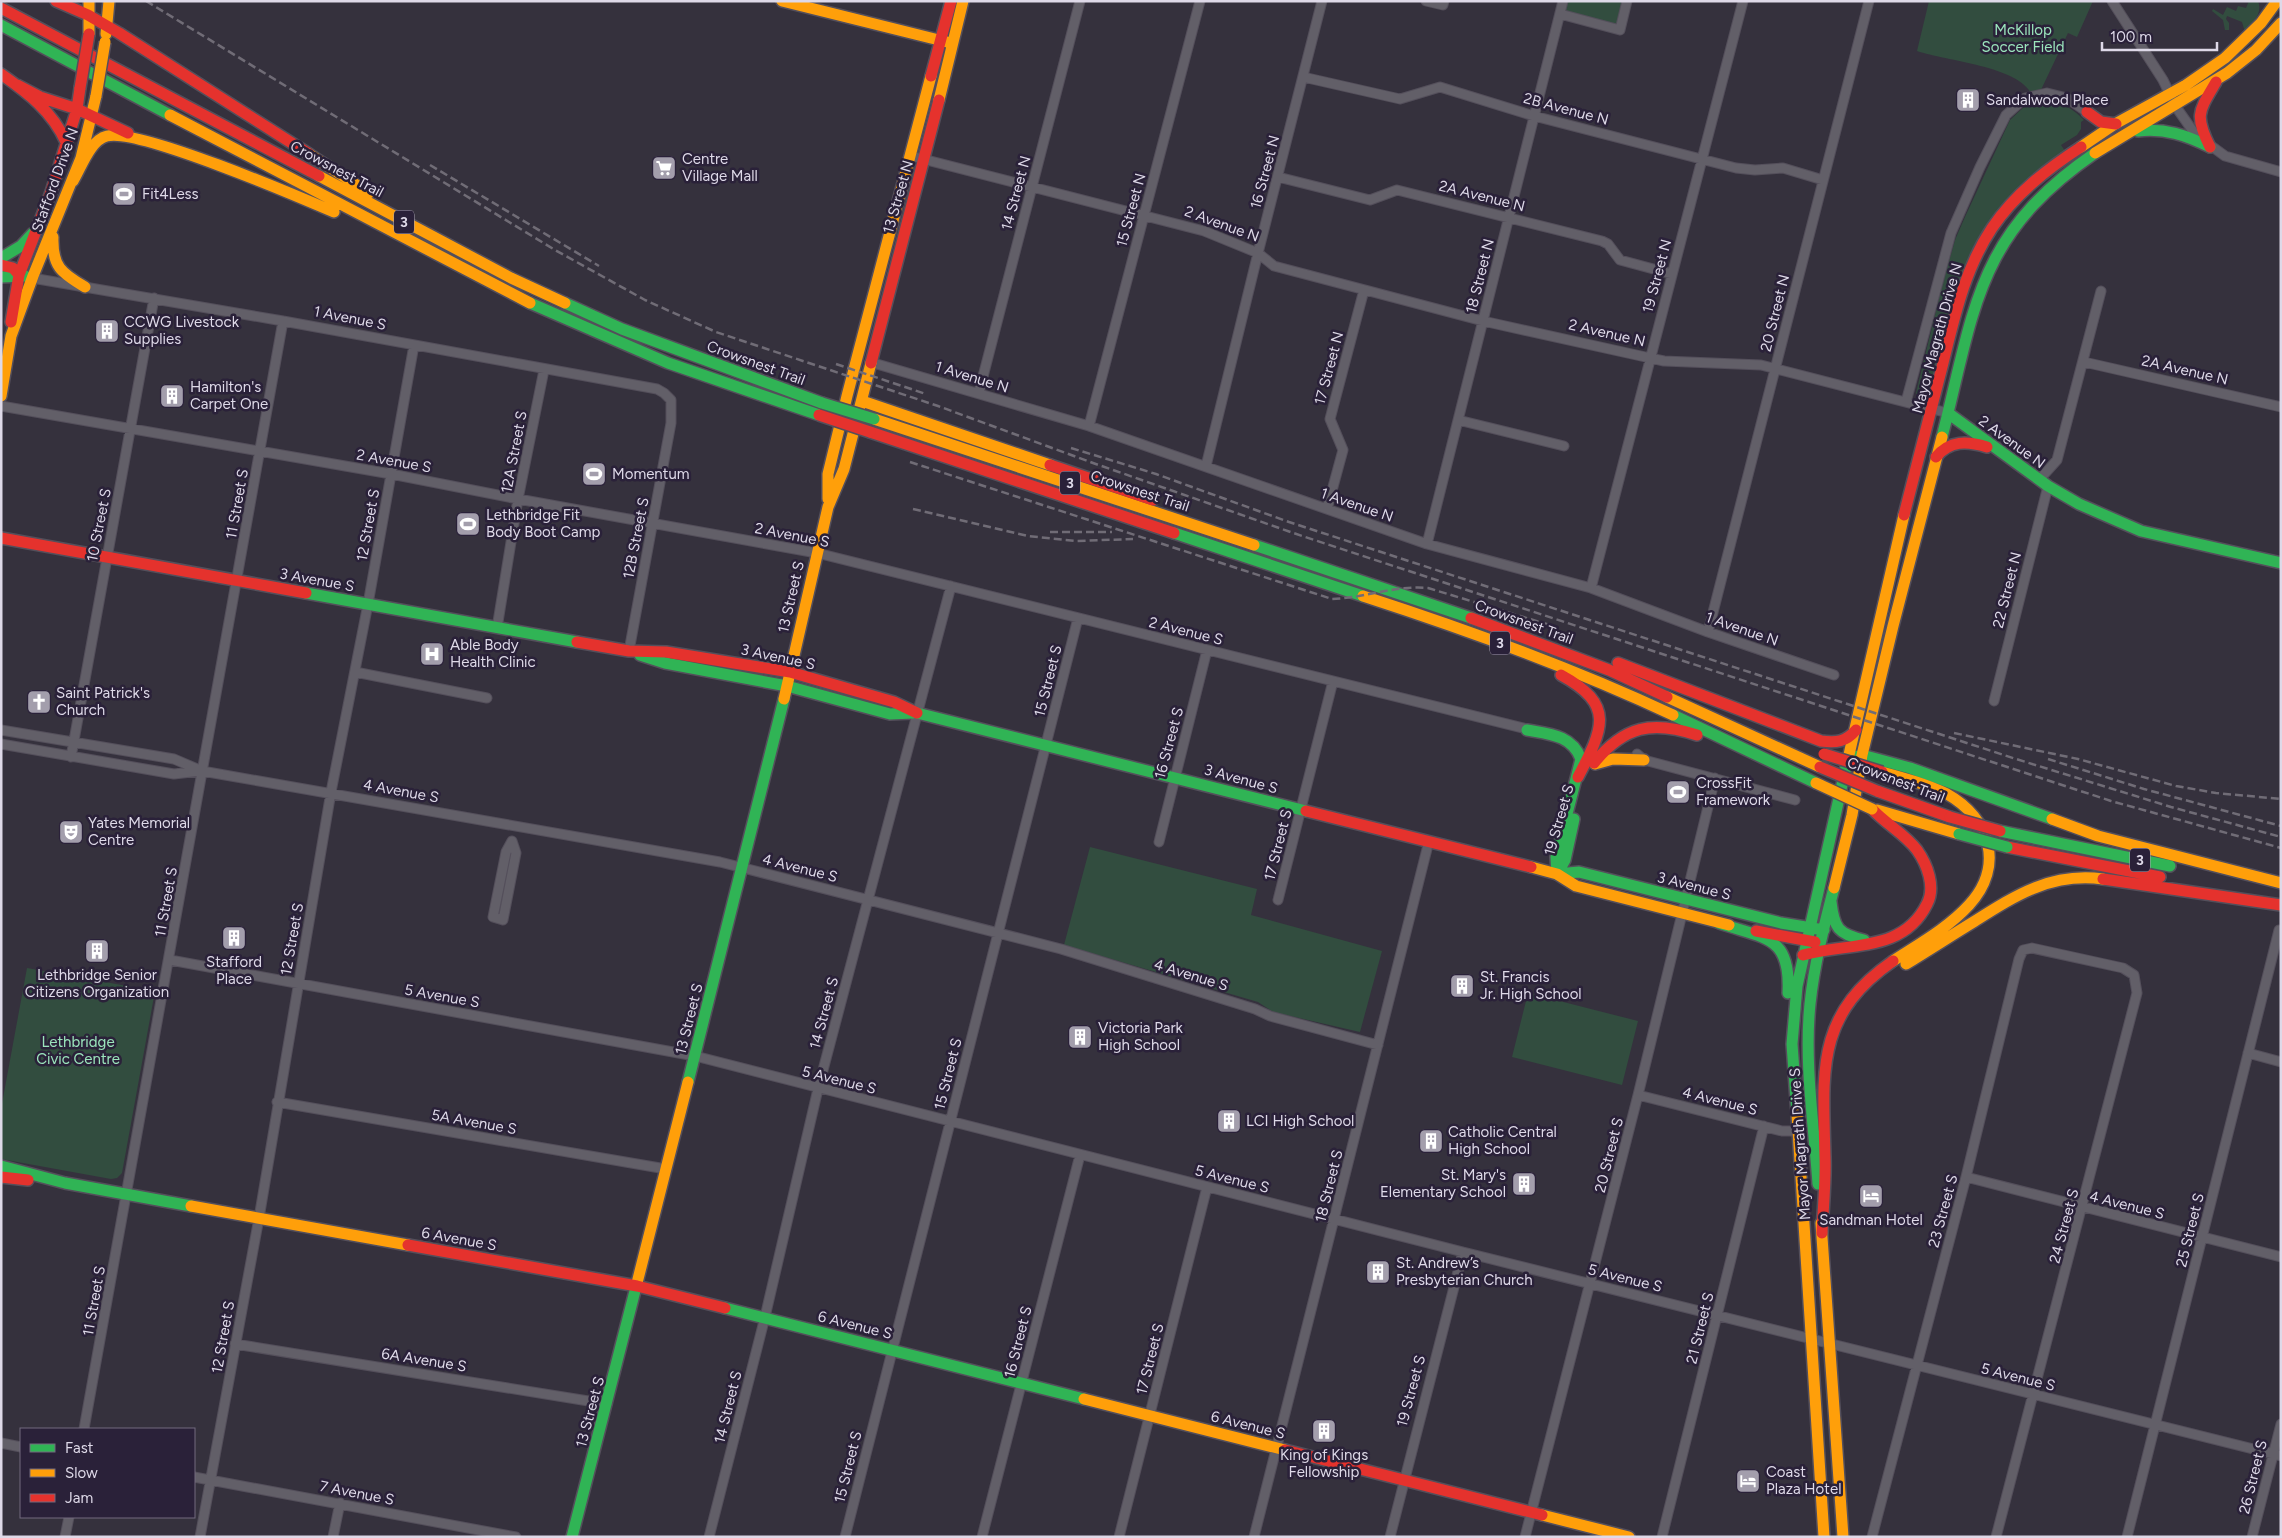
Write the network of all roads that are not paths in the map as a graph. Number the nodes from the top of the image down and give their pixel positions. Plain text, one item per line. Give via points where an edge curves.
1 (56, 1) edge
2 (89, 1) edge
3 (782, 1) edge
4 (951, 1) edge
5 (963, 1) edge
6 (1080, 1) edge
7 (1200, 1) edge
8 (1322, 1) edge
9 (1426, 1) edge
10 (1563, 1) edge
11 (1627, 1) edge
12 (1743, 1) edge
13 (1869, 1) edge
14 (2112, 1) edge
15 (2277, 1) edge
16 (109, 2) edge
17 (1444, 3) edge
18 (826, 7) edge
19 (1, 8) edge
20 (1560, 14) junction
21 (88, 15) junction
22 (2281, 22) edge
23 (1, 25) edge
24 (107, 25) junction
25 (940, 41) junction
26 (952, 44) junction
27 (1, 74) edge
28 (1303, 77) junction
29 (2218, 80) junction
30 (17, 85) junction
31 (2170, 94) junction
32 (2176, 107) junction
33 (77, 109) junction
34 (2087, 112) junction
35 (93, 116) junction
36 (1534, 116) junction
37 (2116, 124) junction
38 (2131, 132) junction
39 (66, 142) junction
40 (2089, 142) junction
41 (158, 146) junction
42 (2210, 147) junction
43 (910, 156) junction
44 (1702, 159) junction
45 (924, 160) junction
46 (2281, 172) edge
47 (1278, 177) junction
48 (1823, 180) junction
49 (74, 181) junction
50 (1032, 188) junction
51 (1144, 215) junction
52 (1508, 219) junction
53 (39, 225) junction
54 (54, 228) junction
55 (450, 246) junction
56 (1258, 253) junction
57 (1, 258) edge
58 (1, 265) edge
59 (472, 274) junction
60 (1672, 274) junction
61 (19, 275) junction
62 (1, 277) edge
63 (32, 278) junction
64 (85, 287) junction
65 (1364, 290) junction
66 (2101, 291) dead end
67 (154, 298) junction
68 (283, 321) junction
69 (1483, 321) junction
70 (11, 336) junction
71 (414, 345) junction
72 (1650, 358) junction
73 (870, 362) junction
74 (2084, 362) junction
75 (1775, 368) junction
76 (544, 370) junction
77 (978, 392) junction
78 (1, 396) edge
79 (847, 396) joint
80 (671, 400) joint
81 (862, 401) junction
82 (1906, 402) junction
83 (1, 406) edge
84 (2281, 407) edge
85 (1933, 410) junction
86 (1948, 414) junction
87 (1458, 420) junction
88 (1089, 426) junction
89 (132, 428) junction
90 (1564, 446) dead end
91 (1997, 450) junction
92 (260, 452) junction
93 (1933, 462) junction
94 (1206, 466) junction
95 (391, 474) junction
96 (2043, 483) junction
97 (518, 499) junction
98 (828, 507) junction
99 (1327, 509) junction
100 (652, 523) junction
101 (1, 538) edge
102 (1427, 544) junction
103 (1266, 548) junction
104 (817, 553) junction
105 (107, 556) junction
106 (2281, 562) edge
107 (238, 581) junction
108 (951, 586) junction
109 (1591, 588) junction
110 (368, 604) junction
111 (1438, 606) junction
112 (1078, 618) junction
113 (1431, 618) junction
114 (497, 628) junction
115 (1708, 632) junction
116 (629, 650) junction
117 (1207, 650) junction
118 (1609, 670) junction
119 (355, 672) junction
120 (790, 672) junction
121 (1834, 675) dead end
122 (1333, 681) junction
123 (787, 686) junction
124 (487, 698) dead end
125 (1994, 701) dead end
126 (916, 713) junction
127 (1, 730) edge
128 (1527, 730) junction
129 (1856, 730) junction
130 (1568, 734) dead end
131 (73, 743) junction
132 (1, 744) edge
133 (1046, 745) junction
134 (129, 752) junction
135 (1862, 755) junction
136 (71, 757) junction
137 (1640, 757) joint
138 (1848, 759) junction
139 (1593, 765) junction
140 (126, 766) junction
141 (202, 771) junction
142 (1174, 777) junction
143 (1578, 777) junction
144 (1715, 778) junction
145 (1811, 780) junction
146 (331, 792) junction
147 (1795, 800) dead end
148 (1872, 809) junction
149 (1301, 810) junction
150 (516, 826) junction
151 (512, 841) junction
152 (1429, 841) junction
153 (1159, 842) dead end
154 (742, 868) junction
155 (1557, 874) junction
156 (500, 883) junction
157 (510, 884) junction
158 (2281, 885) edge
159 (870, 899) junction
160 (1278, 900) dead end
161 (1687, 900) junction
162 (1830, 902) junction
163 (2281, 903) edge
164 (1683, 914) junction
165 (1719, 923) junction
166 (1809, 926) junction
167 (1824, 930) junction
168 (2279, 930) dead end
169 (998, 932) junction
170 (1806, 940) junction
171 (1879, 942) junction
172 (1820, 946) junction
173 (1803, 955) junction
174 (2082, 959) joint
175 (170, 960) junction
176 (299, 984) junction
177 (1846, 1004) junction
178 (1792, 1044) junction
179 (1378, 1045) junction
180 (2248, 1053) junction
181 (695, 1056) junction
182 (2281, 1062) edge
183 (818, 1088) junction
184 (1638, 1094) junction
185 (277, 1102) junction
186 (950, 1121) junction
187 (1764, 1126) junction
188 (1796, 1131) junction
189 (1080, 1155) junction
190 (1, 1166) edge
191 (666, 1169) junction
192 (1, 1177) edge
193 (1966, 1177) junction
194 (65, 1183) junction
195 (1206, 1187) junction
196 (128, 1194) junction
197 (2083, 1208) junction
198 (259, 1218) junction
199 (1334, 1219) junction
200 (1822, 1232) junction
201 (2203, 1238) junction
202 (1463, 1252) junction
203 (2281, 1257) edge
204 (1590, 1284) junction
205 (637, 1286) junction
206 (1718, 1316) junction
207 (765, 1317) junction
208 (1812, 1340) junction
209 (236, 1344) junction
210 (1828, 1344) junction
211 (892, 1350) junction
212 (1916, 1364) junction
213 (1021, 1384) junction
214 (2033, 1395) junction
215 (607, 1404) junction
216 (1150, 1416) junction
217 (2281, 1424) edge
218 (2155, 1425) junction
219 (84, 1428) edge
220 (1, 1443) edge
221 (20, 1447) edge
222 (1277, 1448) junction
223 (2277, 1455) edge
224 (195, 1477) edge
225 (212, 1480) junction
226 (1404, 1480) junction
227 (340, 1503) junction
228 (1532, 1512) junction
229 (69, 1518) edge
230 (65, 1537) edge
231 (200, 1537) edge
232 (333, 1537) edge
233 (516, 1537) edge
234 (572, 1537) edge
235 (709, 1537) edge
236 (845, 1537) edge
237 (982, 1537) edge
238 (1118, 1537) edge
239 (1254, 1537) edge
240 (1390, 1537) edge
241 (1525, 1537) edge
242 (1629, 1537) edge
243 (1662, 1537) edge
244 (1824, 1537) edge
245 (1843, 1537) edge
246 (1872, 1537) edge
247 (1996, 1537) edge
248 (2127, 1537) edge
249 (2252, 1537) edge

1 - 21 main road
2 - 21 main road, Stafford Drive N
3 - 18 main road
4 - 25 main road, 13 Street N
5 - 26 main road, 13 Street N
6 - 50 street, 14 Street N
7 - 51 street, 15 Street N
8 - 28 street, 16 Street N
9 - 17 street
10 - 20 street, 18 Street N
11 - 20 street via 1620,30
12 - 44 street, 19 Street N
13 - 48 street, 20 Street N
14 - 31 street
15 - 31 main road, Mayor Magrath Drive N via 2246,40 2224,60
16 - 24 main road, Stafford Drive N
18 - 25 main road
19 - 55 main road, Crowsnest Trail / 3
20 - 36 street, 18 Street N
21 - 24 main road
21 - 33 main road, Stafford Drive N, bridge via 89,34
22 - 29 main road, Mayor Magrath Drive N via 2254,52
23 - 59 main road, Crowsnest Trail / 3
24 - 35 main road, Stafford Drive N, bridge
24 - 55 main road
25 - 26 main road
25 - 43 main road, 13 Street N
26 - 45 main road, 13 Street N
27 - 30 main road
28 - 36 street, 2B Avenue N via 1400,99 1440,87
28 - 47 street, 16 Street N
29 - 32 main road, Mayor Magrath Drive N
29 - 42 main road via 2199,111 2202,131
30 - 33 main road via 40,98
30 - 39 main road via 53,115
31 - 32 street
31 - 37 main road, Mayor Magrath Drive N
32 - 38 main road, Mayor Magrath Drive N
32 - 42 street via 2195,134
33 - 35 main road
33 - 39 main road, Stafford Drive N
34 - 37 main road via 2101,122
34 - 40 main road via 2091,124
34 - 82 street, Mayor Magrath Drive N via 2068,98 2039,94 2019,102 2004,119 1951,233
35 - 41 main road
35 - 49 main road, Stafford Drive N
36 - 44 street, 2B Avenue N
36 - 52 street, 18 Street N
37 - 40 main road, Mayor Magrath Drive N
38 - 42 main road via 2173,131
38 - 86 main road, Mayor Magrath Drive N via 2108,144 2055,182 2027,210 2003,242 1973,308
39 - 53 main road, Stafford Drive N
40 - 85 main road, Mayor Magrath Drive N via 2031,182 2015,198 1985,240 1964,285
41 - 49 main road via 128,136 108,136 92,150
41 - 59 main road via 280,189
42 - 46 street via 2237,161
43 - 45 street, 2 Avenue N
43 - 79 main road, 13 Street N
44 - 48 street, 2B Avenue N via 1744,170 1783,168
44 - 60 street, 19 Street N
45 - 50 street, 2 Avenue N
45 - 73 main road, 13 Street N
47 - 52 street, 2A Avenue N via 1370,200 1397,190
47 - 56 street, 16 Street N
48 - 75 street, 20 Street N
49 - 54 main road, Stafford Drive N
50 - 51 street, 2 Avenue N
50 - 77 street, 14 Street N
51 - 56 street, 2 Avenue N via 1204,231
51 - 88 street, 15 Street N
52 - 60 street, 2A Avenue N via 1602,241 1620,260
52 - 69 street, 18 Street N
53 - 57 main road via 21,246
53 - 61 main road, Stafford Drive N
54 - 63 main road, Stafford Drive N
54 - 64 main road via 54,259 66,276
55 - 103 main road, Crowsnest Trail / 3, bridge via 622,329 822,403
56 - 65 street, 2 Avenue N via 1274,266
56 - 94 street, 16 Street N
58 - 61 main road, 1 Avenue S via 13,268
59 - 113 main road, Crowsnest Trail / 3, bridge via 668,363
60 - 72 street, 19 Street N
61 - 62 main road, 1 Avenue S
61 - 63 main road, 1 Avenue S
61 - 70 main road, Stafford Drive N via 11,314
63 - 64 street, 1 Avenue S
63 - 70 main road, Stafford Drive N
64 - 67 street, 1 Avenue S
65 - 69 street, 2 Avenue N
65 - 99 street, 17 Street N via 1330,419 1342,450
66 - 74 street, 22 Street N
67 - 68 street, 1 Avenue S
67 - 89 street, 10 Street S
68 - 71 street, 1 Avenue S
68 - 92 street, 11 Street S
69 - 72 street, 2 Avenue N
69 - 87 street, 18 Street N
70 - 78 main road
71 - 76 street, 1 Avenue S
71 - 95 street, 12 Street S
72 - 75 street, 2 Avenue N
72 - 109 street, 19 Street N
73 - 77 street, 1 Avenue N
73 - 81 main road, 13 Street N
74 - 84 street, 2A Avenue N
74 - 96 street, 22 Street N via 2057,460
75 - 82 street, 2 Avenue N
75 - 115 street, 20 Street N
76 - 80 street, 1 Avenue S via 657,389
76 - 97 street, 12A Street S
77 - 88 street, 1 Avenue N
79 - 98 main road, 13 Street S via 828,474
80 - 100 street, 12B Street S via 671,423
81 - 98 main road, 13 Street S via 844,469
81 - 103 main road via 1119,487
82 - 85 street, 2 Avenue N
83 - 89 street, 2 Avenue S
85 - 86 street, 2 Avenue N
85 - 129 main road, Mayor Magrath Drive N via 1894,560
86 - 91 main road, 2 Avenue N
86 - 93 main road, Mayor Magrath Drive N
87 - 90 street
87 - 102 street, 18 Street N
88 - 94 street, 1 Avenue N
89 - 92 street, 2 Avenue S
89 - 105 street, 10 Street S
91 - 93 main road via 1960,441 1945,446
91 - 96 main road, 2 Avenue N
92 - 95 street, 2 Avenue S
92 - 107 street, 11 Street S
93 - 135 main road, Mayor Magrath Drive N
94 - 99 street, 1 Avenue N
95 - 97 street, 2 Avenue S
95 - 110 street, 12 Street S
96 - 106 main road, 2 Avenue N via 2079,504 2141,531
96 - 125 street, 22 Street N
97 - 100 street, 2 Avenue S
97 - 114 street, 12A Street S
98 - 104 main road, 13 Street S
99 - 102 street, 1 Avenue N
100 - 104 street, 2 Avenue S
100 - 116 street, 12B Street S
101 - 105 main road, 3 Avenue S
102 - 109 street, 1 Avenue N
103 - 111 main road, Crowsnest Trail / 3
104 - 108 street, 2 Avenue S
104 - 120 main road, 13 Street S
105 - 107 main road, 3 Avenue S
105 - 131 street, 10 Street S
107 - 110 main road, 3 Avenue S
107 - 141 street, 11 Street S
108 - 112 street, 2 Avenue S
108 - 126 street, 14 Street S
109 - 115 street, 1 Avenue N
110 - 114 main road, 3 Avenue S
110 - 119 street, 12 Street S
111 - 118 main road, Crowsnest Trail / 3
111 - 129 main road via 1581,650 1821,741 1843,741
112 - 117 street, 2 Avenue S
112 - 133 street, 15 Street S
113 - 143 main road via 1573,681 1591,696 1599,710 1601,726 1594,748
113 - 145 main road, Crowsnest Trail / 3 via 1632,696
114 - 116 main road, 3 Avenue S
115 - 121 street, 1 Avenue N
116 - 120 main road, 3 Avenue S via 666,652
116 - 123 main road, 3 Avenue S via 665,663
117 - 122 street, 2 Avenue S
117 - 142 street, 16 Street S
118 - 158 main road, Crowsnest Trail / 3, bridge via 1820,767 1950,817 2000,831
118 - 177 main road, bridge via 1824,754 1930,787 1965,806 1981,824 1990,852 1990,867 1986,880 1969,905 1878,971 1855,990
119 - 124 street
119 - 146 street, 12 Street S
120 - 123 main road, 13 Street S
120 - 126 main road, 3 Avenue S via 894,702
122 - 128 street, 2 Avenue S
122 - 149 street, 17 Street S
123 - 126 main road, 3 Avenue S via 890,714
123 - 154 main road, 13 Street S
126 - 133 main road, 3 Avenue S
126 - 159 street, 14 Street S
127 - 131 street, 4 Avenue S
128 - 130 street, 2 Avenue S
128 - 143 main road via 1571,742 1581,758
129 - 138 main road, Mayor Magrath Drive N
131 - 134 street, 4 Avenue S
131 - 136 street, 10 Street S
132 - 136 street, 4 Avenue S
133 - 142 main road, 3 Avenue S
133 - 169 street, 15 Street S
134 - 140 street
134 - 141 street, 4 Avenue S via 174,759
135 - 138 main road
135 - 158 main road via 1944,779 2098,836
135 - 162 main road, Mayor Magrath Drive S via 1852,815
136 - 140 street, 4 Avenue S
137 - 139 main road via 1629,760 1604,758
137 - 144 street
138 - 166 main road, Mayor Magrath Drive S
139 - 145 main road, 19 Street S via 1621,735 1658,726 1691,733
139 - 155 main road, 19 Street S via 1582,789 1565,860
140 - 141 street, 4 Avenue S via 174,774
141 - 146 street, 4 Avenue S
141 - 175 street, 11 Street S
142 - 149 main road, 3 Avenue S
142 - 153 street, 16 Street S
143 - 155 main road, 19 Street S via 1556,857
144 - 147 street
144 - 161 street, 20 Street S
145 - 148 main road, Crowsnest Trail / 3, bridge
146 - 150 street, 4 Avenue S
146 - 176 street, 12 Street S
148 - 163 main road, Crowsnest Trail / 3, bridge via 2008,847
148 - 171 main road via 1918,851 1931,886 1926,908 1912,929 1896,938
149 - 152 main road, 3 Avenue S
149 - 160 street, 17 Street S
150 - 151 street
150 - 154 street, 4 Avenue S
151 - 156 street via 506,852
151 - 157 street via 516,853
152 - 155 main road, 3 Avenue S
152 - 179 street, 18 Street S
154 - 159 street, 4 Avenue S
154 - 181 main road, 13 Street S
155 - 161 main road, 3 Avenue S via 1578,872
155 - 164 main road, 3 Avenue S via 1576,886
156 - 157 street
156 - 157 street via 493,917 503,920
159 - 169 street, 4 Avenue S
159 - 183 street, 14 Street S
161 - 164 street, 20 Street S
161 - 166 main road, 3 Avenue S via 1781,923
162 - 167 main road, Mayor Magrath Drive S
162 - 171 main road via 1833,923 1843,934
163 - 177 main road via 2093,878 2053,881 2016,896
164 - 165 main road, 3 Avenue S
164 - 184 street, 20 Street S
165 - 170 main road, 3 Avenue S
165 - 178 main road via 1776,943 1783,949 1789,974
166 - 167 main road, 3 Avenue S
166 - 170 main road, Mayor Magrath Drive S
167 - 172 main road, Mayor Magrath Drive S
168 - 180 street, 25 Street S
169 - 179 street, 4 Avenue S via 1062,949 1270,1016
169 - 186 street, 15 Street S
170 - 172 main road, 3 Avenue S
170 - 173 main road, Mayor Magrath Drive S
171 - 172 main road
172 - 173 main road
172 - 200 main road, Mayor Magrath Drive S via 1810,1005 1808,1058
173 - 178 main road, Mayor Magrath Drive S
174 - 193 street, 23 Street S via 2032,948 2020,954
174 - 197 street, 24 Street S via 2129,971 2135,979 2137,993
175 - 176 street, 5 Avenue S
175 - 196 street, 11 Street S
176 - 181 street, 5 Avenue S
176 - 185 street, 12 Street S
177 - 200 main road via 1832,1029 1825,1059
178 - 188 main road, Mayor Magrath Drive S
179 - 199 street, 18 Street S
180 - 182 street
180 - 201 street, 25 Street S
181 - 183 street, 5 Avenue S
181 - 191 main road, 13 Street S
183 - 186 street, 5 Avenue S
183 - 207 street, 14 Street S
184 - 187 street, 4 Avenue S
184 - 204 street, 20 Street S
185 - 191 street, 5A Avenue S
185 - 198 street, 12 Street S
186 - 189 street, 5 Avenue S
186 - 211 street, 15 Street S
187 - 188 street, 4 Avenue S
187 - 206 street, 21 Street S
188 - 208 main road, Mayor Magrath Drive S
189 - 195 street, 5 Avenue S
189 - 213 street, 16 Street S
190 - 194 main road, 6 Avenue S
191 - 205 main road, 13 Street S
192 - 194 main road, 6 Avenue S
193 - 197 street, 4 Avenue S
193 - 212 street, 23 Street S
194 - 196 main road, 6 Avenue S
195 - 199 street, 5 Avenue S
195 - 216 street, 17 Street S
196 - 198 main road, 6 Avenue S
196 - 219 street, 11 Street S
197 - 201 street, 4 Avenue S
197 - 214 street, 24 Street S
198 - 205 main road, 6 Avenue S
198 - 209 street, 12 Street S
199 - 202 street, 5 Avenue S
199 - 222 street, 18 Street S
200 - 210 main road, Mayor Magrath Drive S
201 - 203 street, 4 Avenue S
201 - 218 street, 25 Street S
202 - 204 street, 5 Avenue S
202 - 226 street, 19 Street S
204 - 206 street, 5 Avenue S
204 - 228 street, 20 Street S
205 - 207 main road, 6 Avenue S
205 - 215 main road, 13 Street S
206 - 208 street, 5 Avenue S
206 - 243 street, 21 Street S
207 - 211 main road, 6 Avenue S
207 - 235 street, 14 Street S
208 - 210 street, 5 Avenue S
208 - 244 main road, Mayor Magrath Drive S
209 - 215 street, 6A Avenue S
209 - 225 street, 12 Street S
210 - 212 street, 5 Avenue S
210 - 245 main road, Mayor Magrath Drive S
211 - 213 main road, 6 Avenue S
211 - 236 street, 15 Street S
212 - 214 street, 5 Avenue S
212 - 246 street, 23 Street S
213 - 216 main road, 6 Avenue S
213 - 237 street, 16 Street S
214 - 218 street, 5 Avenue S
214 - 247 street, 24 Street S
215 - 234 main road, 13 Street S
216 - 222 main road, 6 Avenue S
216 - 238 street, 17 Street S
217 - 223 street, 26 Street S
218 - 223 street, 5 Avenue S
218 - 248 street, 25 Street S
220 - 221 street
222 - 226 main road, 6 Avenue S
222 - 239 street, 18 Street S
223 - 249 street, 26 Street S
224 - 225 street, 7 Avenue S
225 - 227 street, 7 Avenue S
225 - 231 street, 12 Street S
226 - 228 main road, 6 Avenue S
226 - 240 street, 19 Street S
227 - 232 street
227 - 233 street, 7 Avenue S
228 - 241 street, 20 Street S
228 - 242 main road, 6 Avenue S
229 - 230 street

